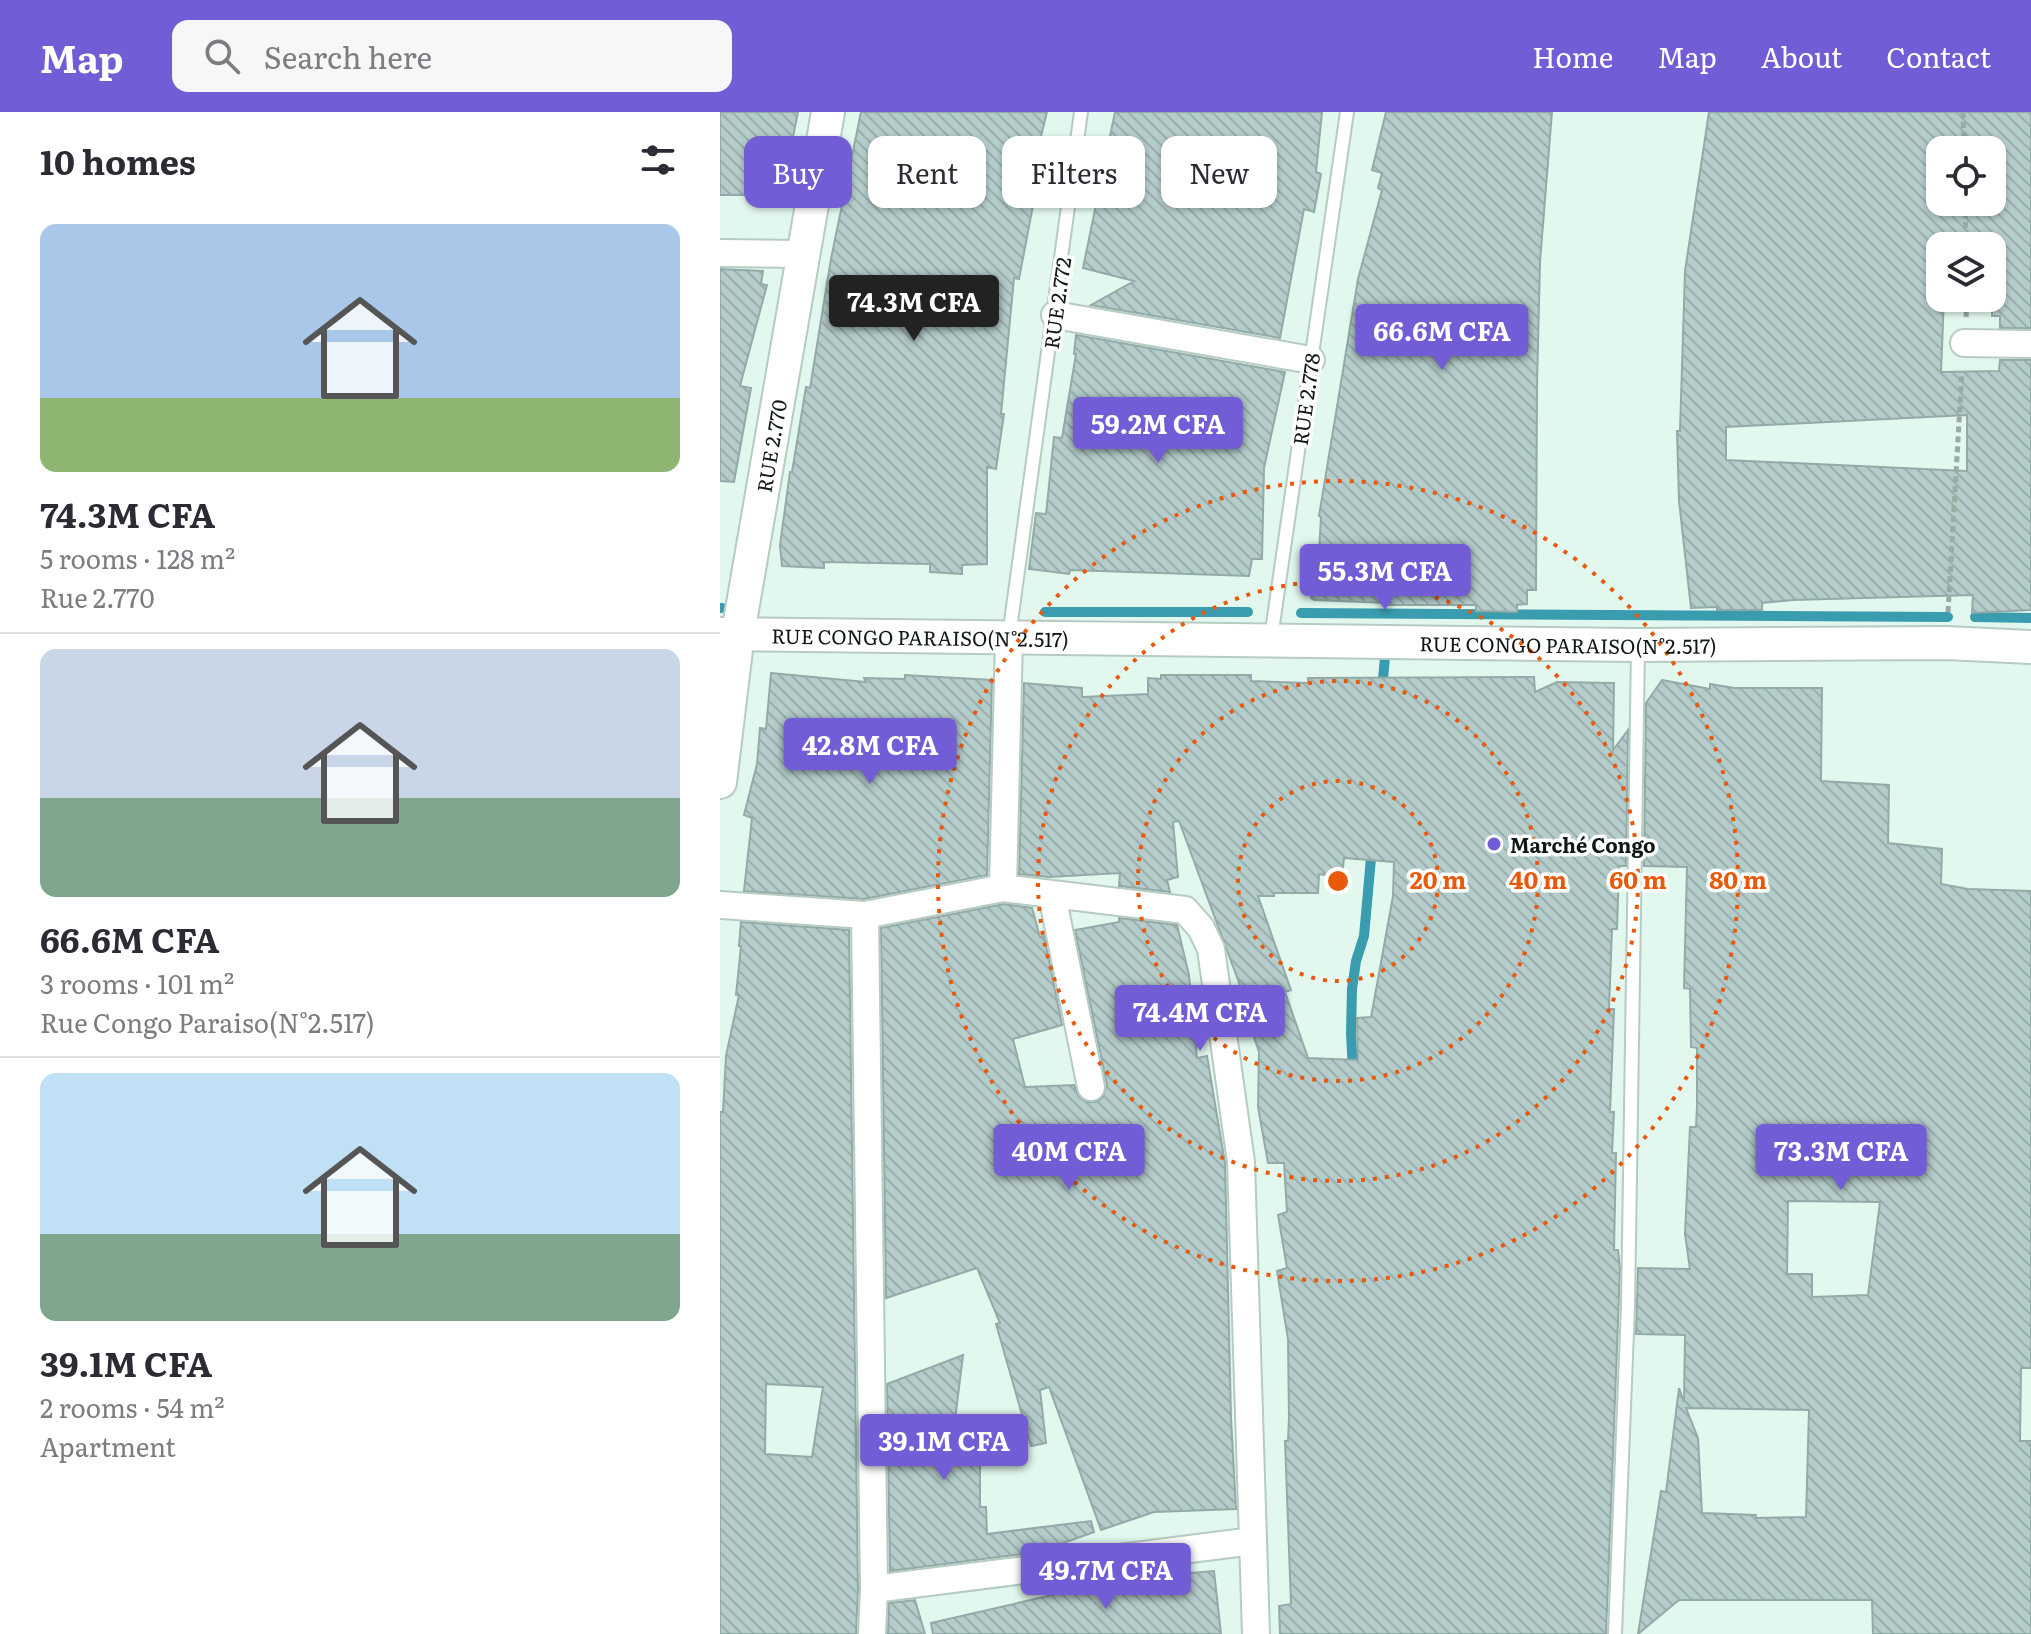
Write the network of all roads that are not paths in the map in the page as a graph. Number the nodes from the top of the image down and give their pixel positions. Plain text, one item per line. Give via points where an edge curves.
1 (828, 112) edge
2 (1081, 112) edge
3 (1347, 112) edge
4 (720, 253) edge
5 (802, 254) junction
6 (1055, 315) junction
7 (1964, 343) road end
8 (2031, 344) edge
9 (1311, 360) junction
10 (729, 634) edge
11 (1009, 637) junction
12 (1271, 638) junction
13 (1638, 645) junction
14 (2031, 647) edge
15 (720, 782) edge
16 (1003, 888) junction
17 (1052, 895) junction
18 (720, 905) edge
19 (865, 915) junction
20 (1091, 1087) dead end
21 (1253, 1541) junction
22 (874, 1589) junction
23 (872, 1634) edge
24 (1256, 1634) edge
25 (1615, 1634) edge

1 - 5 street, RUE 2.770
2 - 6 lane, RUE 2.772
3 - 9 lane, RUE 2.778
4 - 5 street
5 - 10 street, RUE 2.770
6 - 9 street
6 - 11 lane, RUE 2.772
7 - 8 street
9 - 12 lane, RUE 2.778
10 - 11 street, RUE CONGO PARAISO(N°2.517)
10 - 15 street, RUE 2.770
11 - 12 street, RUE CONGO PARAISO(N°2.517)
11 - 16 street
12 - 13 street, RUE CONGO PARAISO(N°2.517)
13 - 14 street, RUE CONGO PARAISO(N°2.517)
13 - 25 lane via 1628,1306
16 - 17 street
16 - 19 street
17 - 20 street
17 - 21 street via 1185,910 1211,949 1241,1162
18 - 19 street
19 - 22 street
21 - 22 street
21 - 24 street
22 - 23 street

